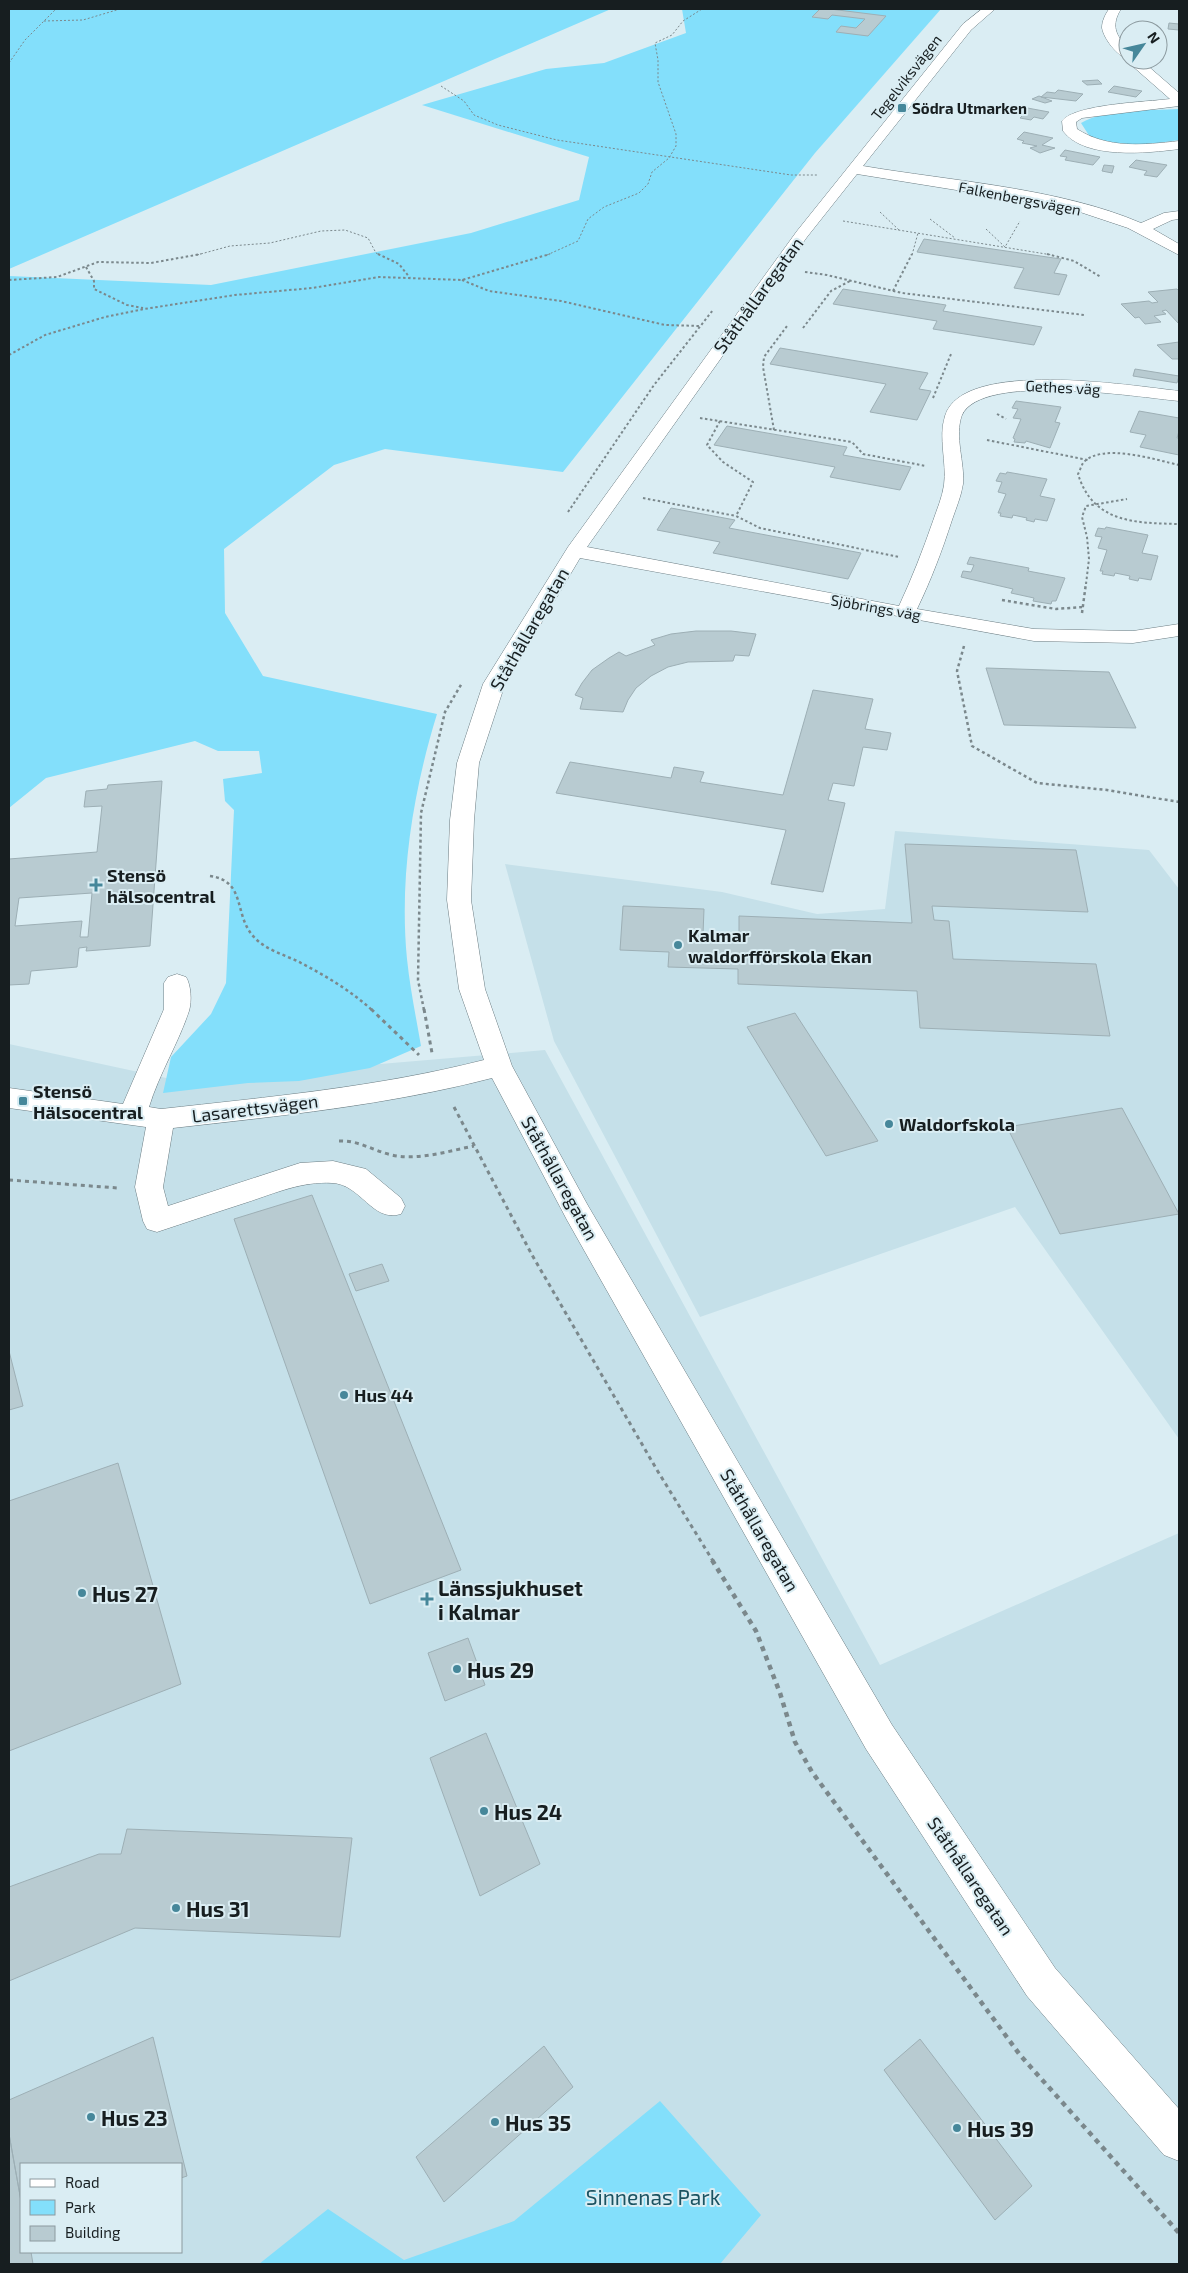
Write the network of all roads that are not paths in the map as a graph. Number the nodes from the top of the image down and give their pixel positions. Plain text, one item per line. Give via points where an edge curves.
1 (989, 9) edge
2 (1114, 9) edge
3 (1118, 45) edge
4 (1144, 70) edge
5 (1179, 101) edge
6 (1179, 145) edge
7 (853, 169) junction
8 (1179, 215) edge
9 (1140, 229) junction
10 (1179, 250) edge
11 (1179, 396) edge
12 (576, 551) junction
13 (905, 613) junction
14 (1179, 630) edge
15 (177, 983) dead end
16 (500, 1066) junction
17 (9, 1098) edge
18 (132, 1116) junction
19 (161, 1119) junction
20 (390, 1206) dead end
21 (1179, 2140) edge

1 - 7 street, Tegelviksvägen via 967,27
2 - 3 street via 1108,28
4 - 5 street
5 - 6 street via 1092,112 1070,121 1070,131 1080,139 1100,146 1140,150
7 - 9 street, Falkenbergsvägen via 1038,198 1081,208
7 - 12 street, Ståthållaregatan via 672,413
8 - 9 street
9 - 10 street, Falkenbergsvägen
11 - 13 street, Gethes väg via 1055,384 1011,386 965,400 955,412 951,428 952,492 934,549
12 - 13 street, Sjöbrings väg
12 - 16 street, Ståthållaregatan via 494,684 468,763 462,820 460,900 472,989
13 - 14 street, Sjöbrings väg via 1034,634 1133,637
15 - 18 street via 177,1009
16 - 19 street, Lasarettsvägen via 441,1080 283,1106
16 - 21 street, Ståthållaregatan via 577,1212 879,1737 1041,1982
17 - 18 street, Lasarettsvägen
18 - 19 street, Lasarettsvägen
19 - 20 street via 149,1187 157,1221 300,1174 333,1172 356,1177

